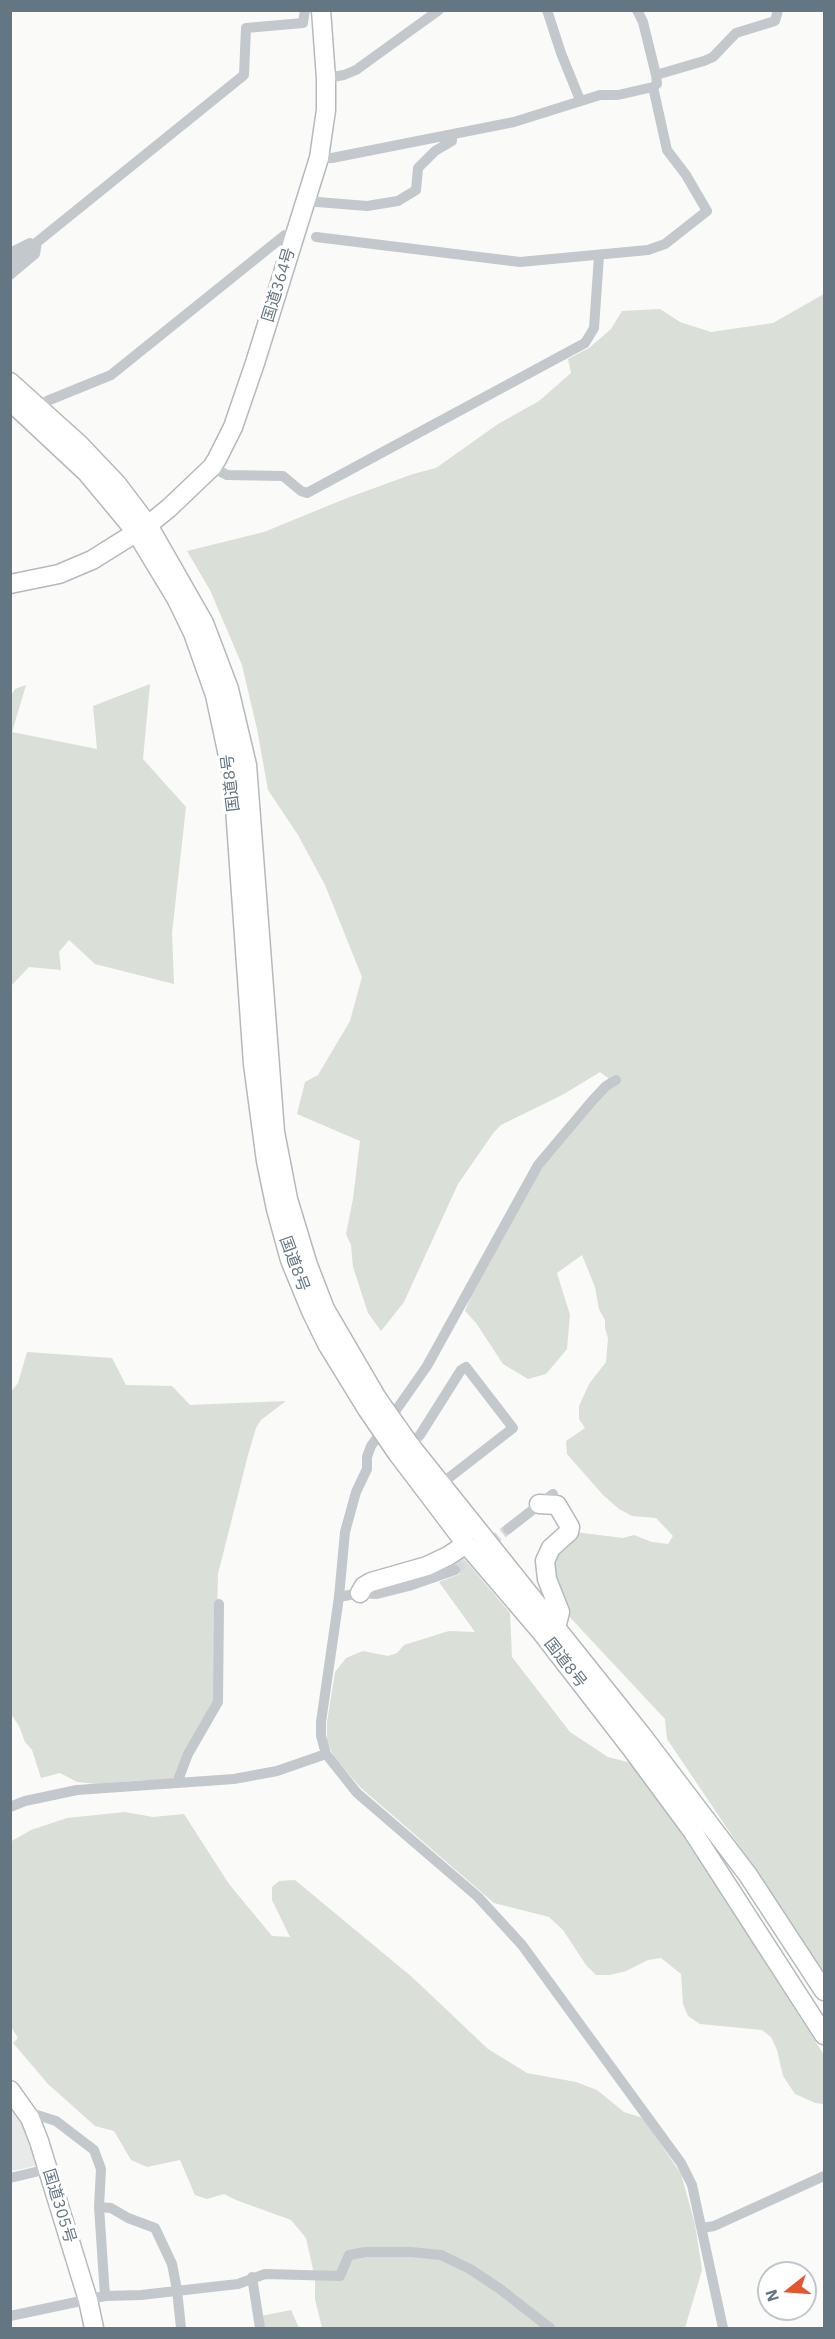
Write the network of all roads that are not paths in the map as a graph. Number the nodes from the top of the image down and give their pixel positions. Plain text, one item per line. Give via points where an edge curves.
1 (305, 10) edge
2 (321, 10) edge
3 (439, 10) edge
4 (548, 10) edge
5 (637, 10) edge
6 (778, 10) edge
7 (656, 75) junction
8 (326, 78) junction
9 (653, 87) junction
10 (580, 100) junction
11 (452, 135) junction
12 (319, 158) junction
13 (305, 201) junction
14 (294, 236) junction
15 (316, 237) dead end
16 (37, 242) junction
17 (10, 253) edge
18 (599, 256) junction
19 (10, 264) edge
20 (10, 275) edge
21 (10, 382) edge
22 (10, 401) edge
23 (42, 409) junction
24 (212, 467) junction
25 (142, 529) junction
26 (10, 584) edge
27 (616, 1080) dead end
28 (403, 1449) junction
29 (441, 1484) junction
30 (546, 1499) joint
31 (508, 1529) tunnel mouth
32 (466, 1544) junction
33 (455, 1569) tunnel mouth
34 (360, 1593) junction
35 (339, 1597) junction
36 (219, 1604) dead end
37 (556, 1628) junction
38 (326, 1754) junction
39 (177, 1783) junction
40 (10, 1807) edge
41 (825, 1991) edge
42 (825, 2035) edge
43 (10, 2090) edge
44 (30, 2118) junction
45 (48, 2169) junction
46 (825, 2176) edge
47 (10, 2178) edge
48 (99, 2207) junction
49 (702, 2228) junction
50 (252, 2277) junction
51 (177, 2290) junction
52 (97, 2298) junction
53 (10, 2316) edge
54 (94, 2328) edge
55 (181, 2328) edge
56 (260, 2328) edge
57 (550, 2328) edge
58 (723, 2328) edge

1 - 16 street via 303,23 246,28 244,75
2 - 8 highway, 国道364号
3 - 8 street via 356,70
4 - 10 street
5 - 7 street
6 - 7 street via 775,21 736,33 713,57
7 - 9 street via 657,84
8 - 12 highway, 国道364号
9 - 10 street
9 - 18 street via 666,150 707,211 656,248
10 - 11 street via 514,122
11 - 12 street
11 - 13 street via 452,141 418,168 416,190 398,201 367,206
12 - 13 highway, 国道364号
13 - 14 highway, 国道364号
14 - 23 street via 285,235 111,375 47,401
14 - 24 highway, 国道364号 via 233,427
15 - 18 street via 506,261
16 - 17 street
16 - 19 street
16 - 20 street via 35,254
18 - 24 street via 594,328 585,343 307,493 283,476 227,475
21 - 23 highway, 国道8号
22 - 25 highway, 国道8号
23 - 25 highway, 国道8号 via 117,484
24 - 25 highway, 国道364号
25 - 26 highway via 78,567
25 - 28 highway, 国道8号, bridge via 193,633 225,737 233,779 254,1064 266,1161 290,1260 327,1344
27 - 35 street via 592,1101 538,1165 427,1366 371,1446 345,1532
28 - 29 highway, 国道8号
28 - 29 street via 420,1435 466,1366 513,1428
28 - 32 highway, 国道8号
29 - 37 highway, 国道8号
30 - 31 street
30 - 37 highway via 556,1505 570,1527 545,1561 547,1580 560,1612
32 - 34 highway via 427,1566 371,1582
32 - 42 highway, 国道8号 via 542,1633 693,1832
33 - 34 street via 409,1587 377,1594
34 - 35 street
35 - 38 street via 321,1722
36 - 39 street via 218,1702 188,1754
37 - 41 highway, 国道8号 via 748,1875
38 - 39 street via 277,1771
38 - 49 street via 357,1793 478,1897 522,1945 688,2175
39 - 40 street via 77,1790
43 - 44 highway, 国道305号
44 - 45 highway, 国道305号
44 - 48 street via 37,2115 56,2121 94,2150 101,2169
45 - 47 street
45 - 52 highway, 国道305号
46 - 49 street
48 - 51 street via 111,2208 155,2228 172,2264
48 - 52 street
49 - 58 street
50 - 51 street via 238,2284
50 - 56 street
50 - 57 street via 340,2276 349,2255 365,2252 441,2255 500,2289
51 - 52 street
51 - 55 street
52 - 53 street
52 - 54 highway, 国道305号

